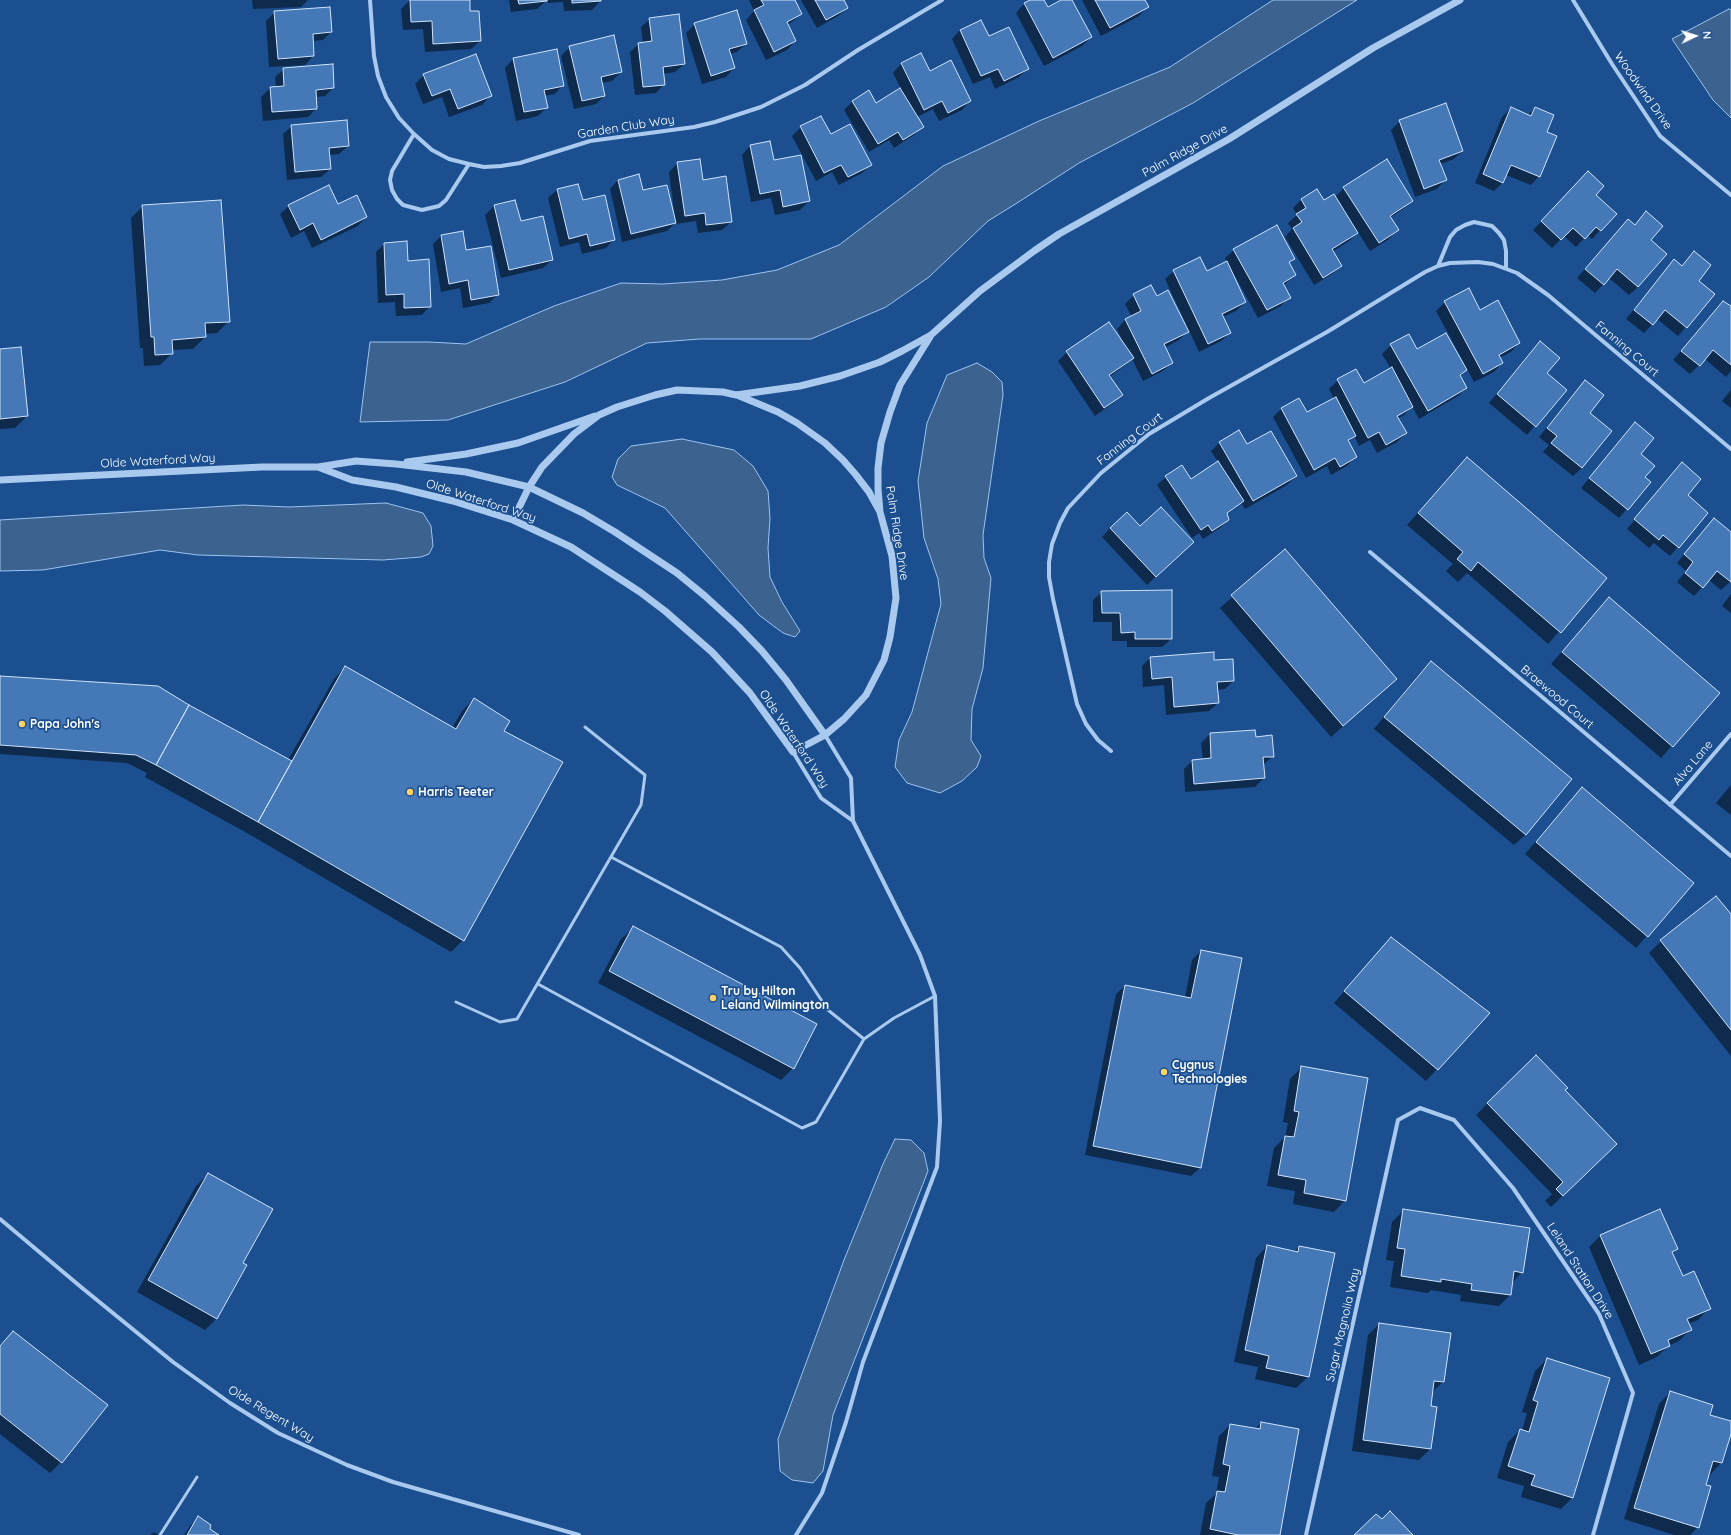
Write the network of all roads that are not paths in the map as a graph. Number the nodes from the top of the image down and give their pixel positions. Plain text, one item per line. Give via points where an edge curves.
1 (370, 0) edge
2 (942, 0) edge
3 (1460, 0) edge
4 (1573, 0) edge
5 (414, 134) junction
6 (469, 164) junction
7 (1731, 195) edge
8 (1438, 266) junction
9 (1506, 268) junction
10 (931, 335) junction
11 (736, 395) junction
12 (599, 415) junction
13 (1731, 450) edge
14 (396, 464) junction
15 (318, 467) junction
16 (0, 480) edge
17 (529, 487) junction
18 (880, 512) junction
19 (513, 520) junction
20 (1370, 552) dead end
21 (585, 727) dead end
22 (1731, 734) edge
23 (825, 735) junction
24 (1110, 751) dead end
25 (793, 752) junction
26 (1670, 805) junction
27 (853, 821) junction
28 (1731, 856) edge
29 (611, 857) junction
30 (538, 984) junction
31 (935, 996) junction
32 (456, 1002) dead end
33 (864, 1038) junction
34 (1398, 1120) joint
35 (0, 1220) edge
36 (197, 1477) dead end
37 (160, 1535) edge
38 (580, 1535) edge
39 (796, 1535) edge
40 (1306, 1535) edge
41 (1593, 1535) edge

1 - 5 street, Garden Club Way via 378,76 386,97 399,118
2 - 6 street, Garden Club Way via 799,88 736,116 694,126 590,141 520,163 495,166
3 - 10 street, Palm Ridge Drive via 1373,48 1230,139 1059,234 980,291
4 - 7 street, Woodwind Drive via 1660,136
5 - 6 street, Garden Club Way via 432,150 450,159
5 - 6 street via 392,171 390,180 392,190 403,205 422,210 439,206 446,200
8 - 9 street, Fanning Court via 1478,262
8 - 9 street via 1450,237 1456,230 1474,222 1492,226 1504,240
8 - 24 street, Fanning Court via 1149,434 1101,473 1068,508 1052,544 1049,578 1077,704 1086,724
9 - 13 street, Fanning Court via 1548,296
10 - 11 street, Palm Ridge Drive via 880,362 840,376 800,386
10 - 18 street, Palm Ridge Drive via 900,385 881,442 878,468
11 - 12 street, Palm Ridge Drive via 677,390 617,407
11 - 18 street via 778,412 826,444 856,475
12 - 14 street via 518,443 438,459
12 - 17 street, Palm Ridge Drive via 574,434 542,467
14 - 15 street, Olde Waterford Way via 356,461
14 - 17 street, Olde Waterford Way via 466,472
15 - 16 street, Olde Waterford Way via 262,467
15 - 19 street, Olde Waterford Way via 352,480 420,492
17 - 19 street, Palm Ridge Drive
17 - 23 street, Olde Waterford Way via 615,532 677,573 705,596 762,652 786,680
18 - 23 street, Palm Ridge Drive via 895,576 896,598 890,637 884,660 866,695
19 - 25 street, Olde Waterford Way via 571,547 610,571 665,611 730,670
20 - 26 street, Braewood Court
21 - 29 lane via 645,775 641,805
22 - 26 street, Alva Lane
23 - 25 street, Palm Ridge Drive
23 - 27 street, Olde Waterford Way via 851,778
25 - 27 street, Olde Waterford Way via 821,798
26 - 28 street, Braewood Court
27 - 31 street via 920,955
29 - 30 lane
29 - 33 lane via 781,947 800,968 828,1010
30 - 32 lane via 517,1019 500,1022
30 - 33 lane via 802,1128 816,1122
31 - 33 lane
31 - 39 street via 940,1121 937,1167 863,1362 822,1493
34 - 40 street, Sugar Magnolia Way
34 - 41 street, Leland Station Drive via 1420,1108 1454,1120 1513,1188 1598,1314 1634,1393
35 - 38 street, Olde Regent Way via 178,1365 230,1403 278,1433 347,1465 394,1482
36 - 37 lane

